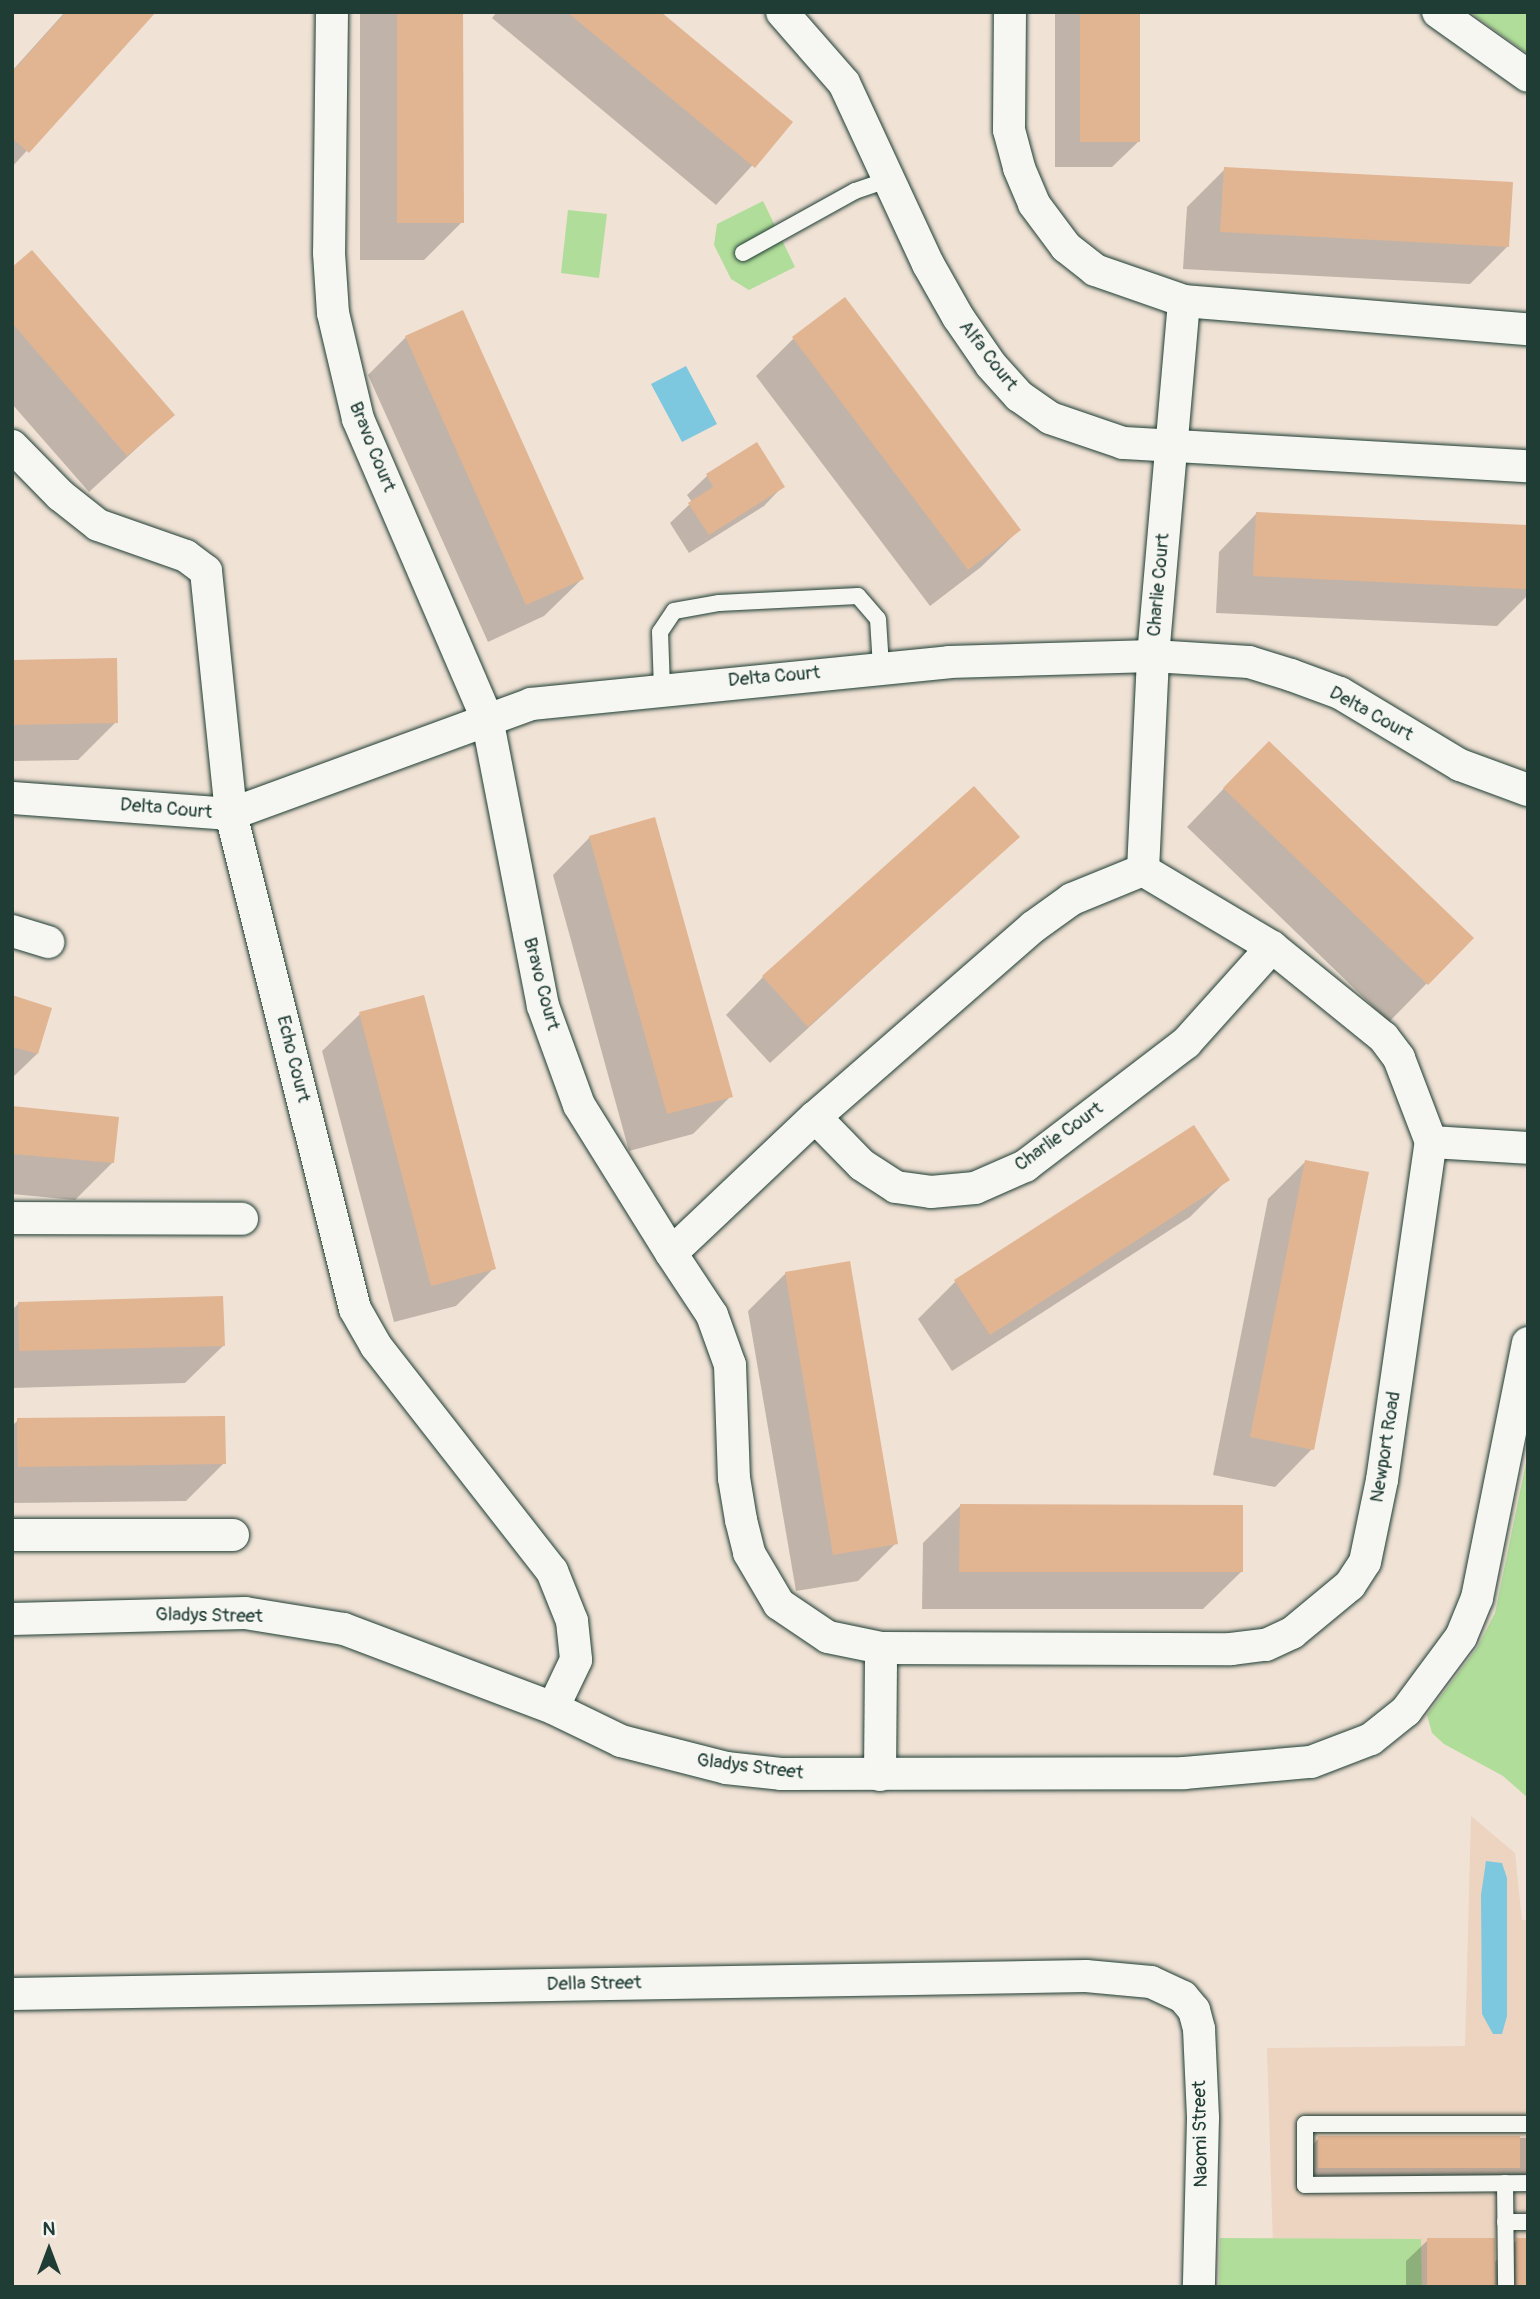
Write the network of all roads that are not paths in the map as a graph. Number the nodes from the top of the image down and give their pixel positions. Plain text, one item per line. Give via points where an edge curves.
1 (332, 12) edge
2 (782, 12) edge
3 (1010, 12) edge
4 (1438, 12) edge
5 (1528, 76) edge
6 (890, 179) junction
7 (743, 253) dead end
8 (1184, 301) junction
9 (1528, 329) edge
10 (1171, 443) junction
11 (12, 446) edge
12 (1528, 466) edge
13 (1153, 656) junction
14 (881, 667) junction
15 (662, 689) junction
16 (487, 718) junction
17 (1528, 790) edge
18 (12, 798) edge
19 (231, 814) junction
20 (1143, 870) junction
21 (12, 931) edge
22 (48, 943) dead end
23 (1272, 947) junction
24 (815, 1116) junction
25 (1431, 1142) junction
26 (1528, 1148) edge
27 (12, 1218) edge
28 (242, 1219) dead end
29 (671, 1253) junction
30 (1528, 1343) edge
31 (12, 1535) edge
32 (233, 1535) dead end
33 (12, 1619) edge
34 (881, 1648) junction
35 (553, 1708) junction
36 (880, 1775) junction
37 (1175, 1990) joint
38 (12, 1994) edge
39 (1528, 2124) edge
40 (1505, 2183) junction
41 (1528, 2183) edge
42 (1505, 2222) junction
43 (1528, 2222) edge
44 (1199, 2287) edge
45 (1506, 2287) edge

1 - 16 street, Bravo Court via 329,253 332,313 343,365 358,419
2 - 6 street, Alfa Court via 844,83
3 - 8 street via 1009,130 1034,204 1066,247 1095,270
4 - 5 street
6 - 7 lane via 855,191
6 - 10 street, Alfa Court via 958,317 990,365 1019,396 1050,418 1087,434 1123,443
8 - 9 street
8 - 10 street, Charlie Court
10 - 12 street, Alfa Court
10 - 13 street, Charlie Court
11 - 19 street, Echo Court via 60,495 98,525 186,556 206,571
13 - 14 street, Delta Court
13 - 17 street, Delta Court via 1249,662 1291,675 1340,693 1460,765
13 - 20 street, Charlie Court
14 - 15 street, Delta Court
14 - 15 lane via 878,620 858,596 719,603 674,611 660,632
15 - 16 street, Delta Court via 531,704
16 - 19 street, Delta Court
16 - 29 street, Bravo Court via 543,1006 579,1105
18 - 19 street, Delta Court
19 - 35 street, Echo Court via 355,1309 376,1346 552,1571 572,1622 576,1660
20 - 23 street
20 - 24 street via 1072,899 1033,927
21 - 22 street
23 - 24 street, Charlie Court via 1186,1043 1025,1166 975,1188 930,1192 896,1187 862,1165
23 - 25 street via 1383,1037 1399,1058
24 - 29 street
25 - 26 street
25 - 34 street, Newport Road via 1382,1479 1365,1562 1350,1586 1292,1633 1266,1644 1207,1649
27 - 28 street
29 - 34 street, Bravo Court via 712,1315 730,1365 734,1478 750,1553 762,1580 800,1622 828,1637
30 - 36 street, Gladys Street via 1480,1584 1461,1637 1406,1711 1371,1739 1311,1762 1184,1773
31 - 32 street
33 - 35 street, Gladys Street via 245,1613 297,1620 344,1629
34 - 36 street
35 - 36 street, Gladys Street via 621,1741 726,1768
37 - 38 street, Della Street via 1151,1982 1086,1976
37 - 44 street, Naomi Street via 1194,2010 1199,2029 1203,2118
39 - 40 lane via 1304,2124 1304,2185
40 - 41 lane
40 - 42 lane
42 - 43 lane
42 - 45 lane

